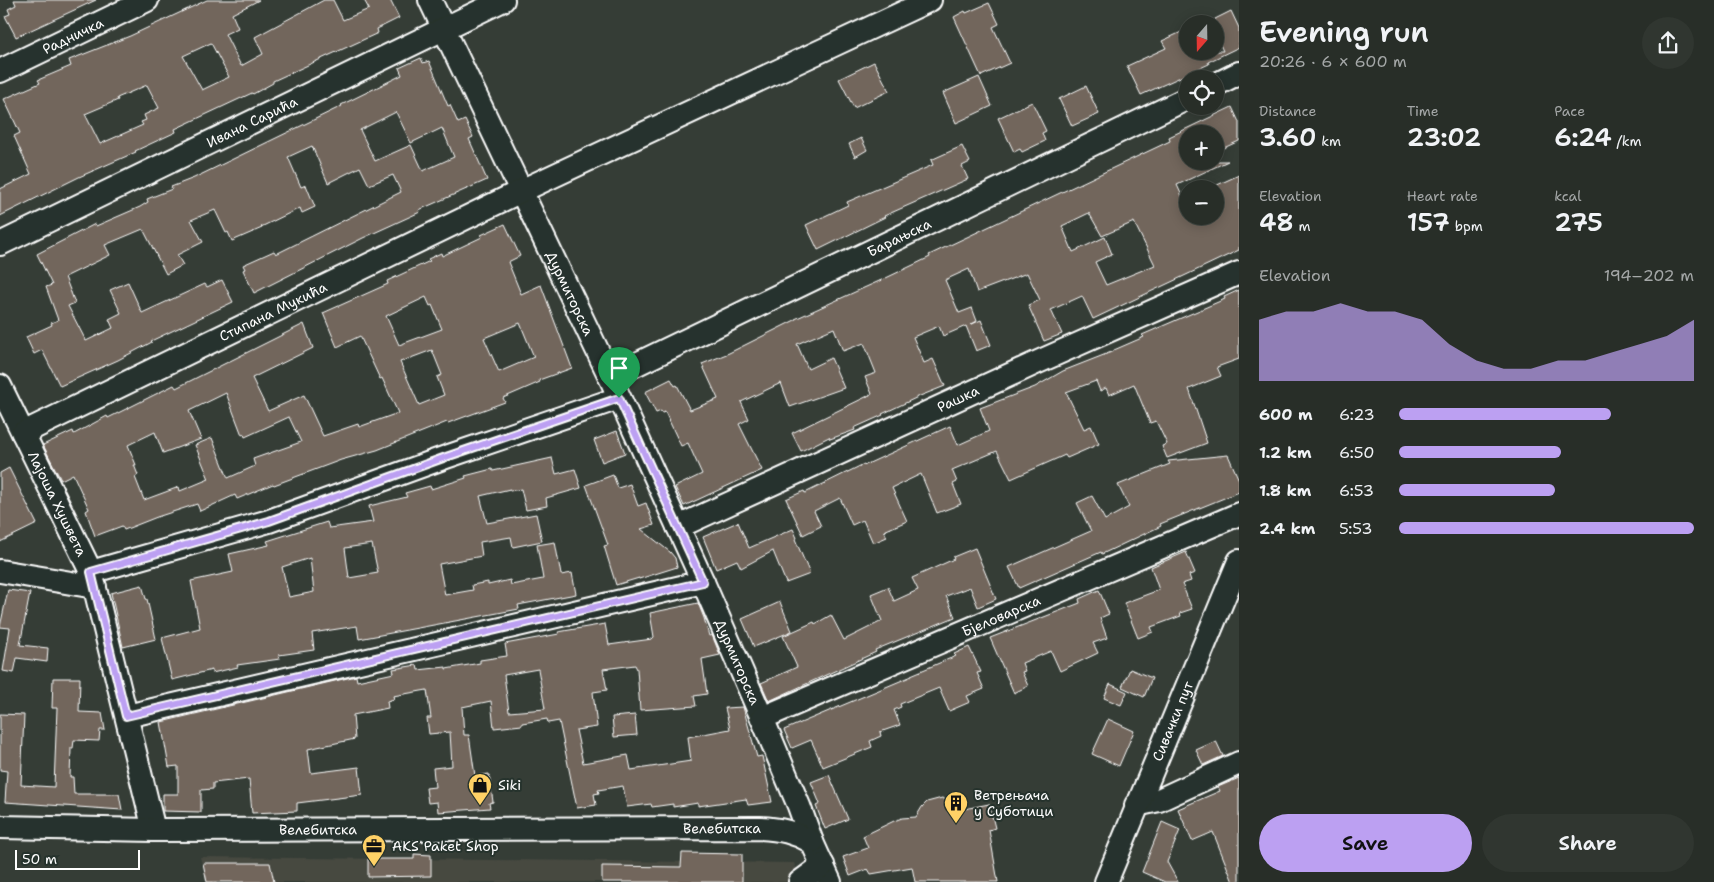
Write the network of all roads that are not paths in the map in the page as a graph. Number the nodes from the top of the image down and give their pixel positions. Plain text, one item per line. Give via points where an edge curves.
1 (147, 0) edge
2 (430, 0) edge
3 (503, 0) edge
4 (930, 0) edge
5 (445, 29) junction
6 (0, 71) edge
7 (1239, 73) edge
8 (1224, 80) edge
9 (1179, 102) edge
10 (521, 191) junction
11 (0, 244) edge
12 (1239, 273) edge
13 (610, 377) junction
14 (0, 386) edge
15 (619, 398) junction
16 (23, 433) junction
17 (1239, 514) edge
18 (678, 527) junction
19 (1239, 561) edge
20 (0, 571) edge
21 (93, 579) junction
22 (703, 582) junction
23 (126, 716) junction
24 (762, 718) junction
25 (1239, 763) edge
26 (1136, 805) junction
27 (800, 810) junction
28 (0, 827) edge
29 (154, 830) junction
30 (786, 830) junction
31 (812, 842) junction
32 (826, 874) edge
33 (800, 882) edge
34 (1106, 882) edge

1 - 6 street, Радничка
2 - 5 street, Дурмиторска
3 - 5 street, Ивана Сарића
4 - 10 street, Стипана Мукића
5 - 10 street, Дурмиторска
5 - 11 street, Ивана Сарића
7 - 8 street
9 - 13 street, Барањска
10 - 13 street, Дурмиторска
10 - 16 street, Стипана Мукића
12 - 18 street, Рашка
13 - 15 street, Дурмиторска
14 - 16 street, Лајоша Хушвета
15 - 18 street, Дурмиторска
15 - 21 street
16 - 21 street, Лајоша Хушвета
17 - 24 street, Бјеловарска
18 - 22 street, Дурмиторска
19 - 26 street, Сивачки пут
20 - 21 street
21 - 23 street, Лајоша Хушвета
22 - 23 street
22 - 24 street, Дурмиторска
23 - 29 street, Лајоша Хушвета
24 - 27 street, Дурмиторска
25 - 26 street via 1159,800
26 - 34 street, Сивачки пут
27 - 30 street
27 - 31 street, Дурмиторска
28 - 29 street, Велебитска
29 - 30 street, Велебитска
30 - 31 street, Велебитска
31 - 32 street, Дурмиторска
32 - 33 street

